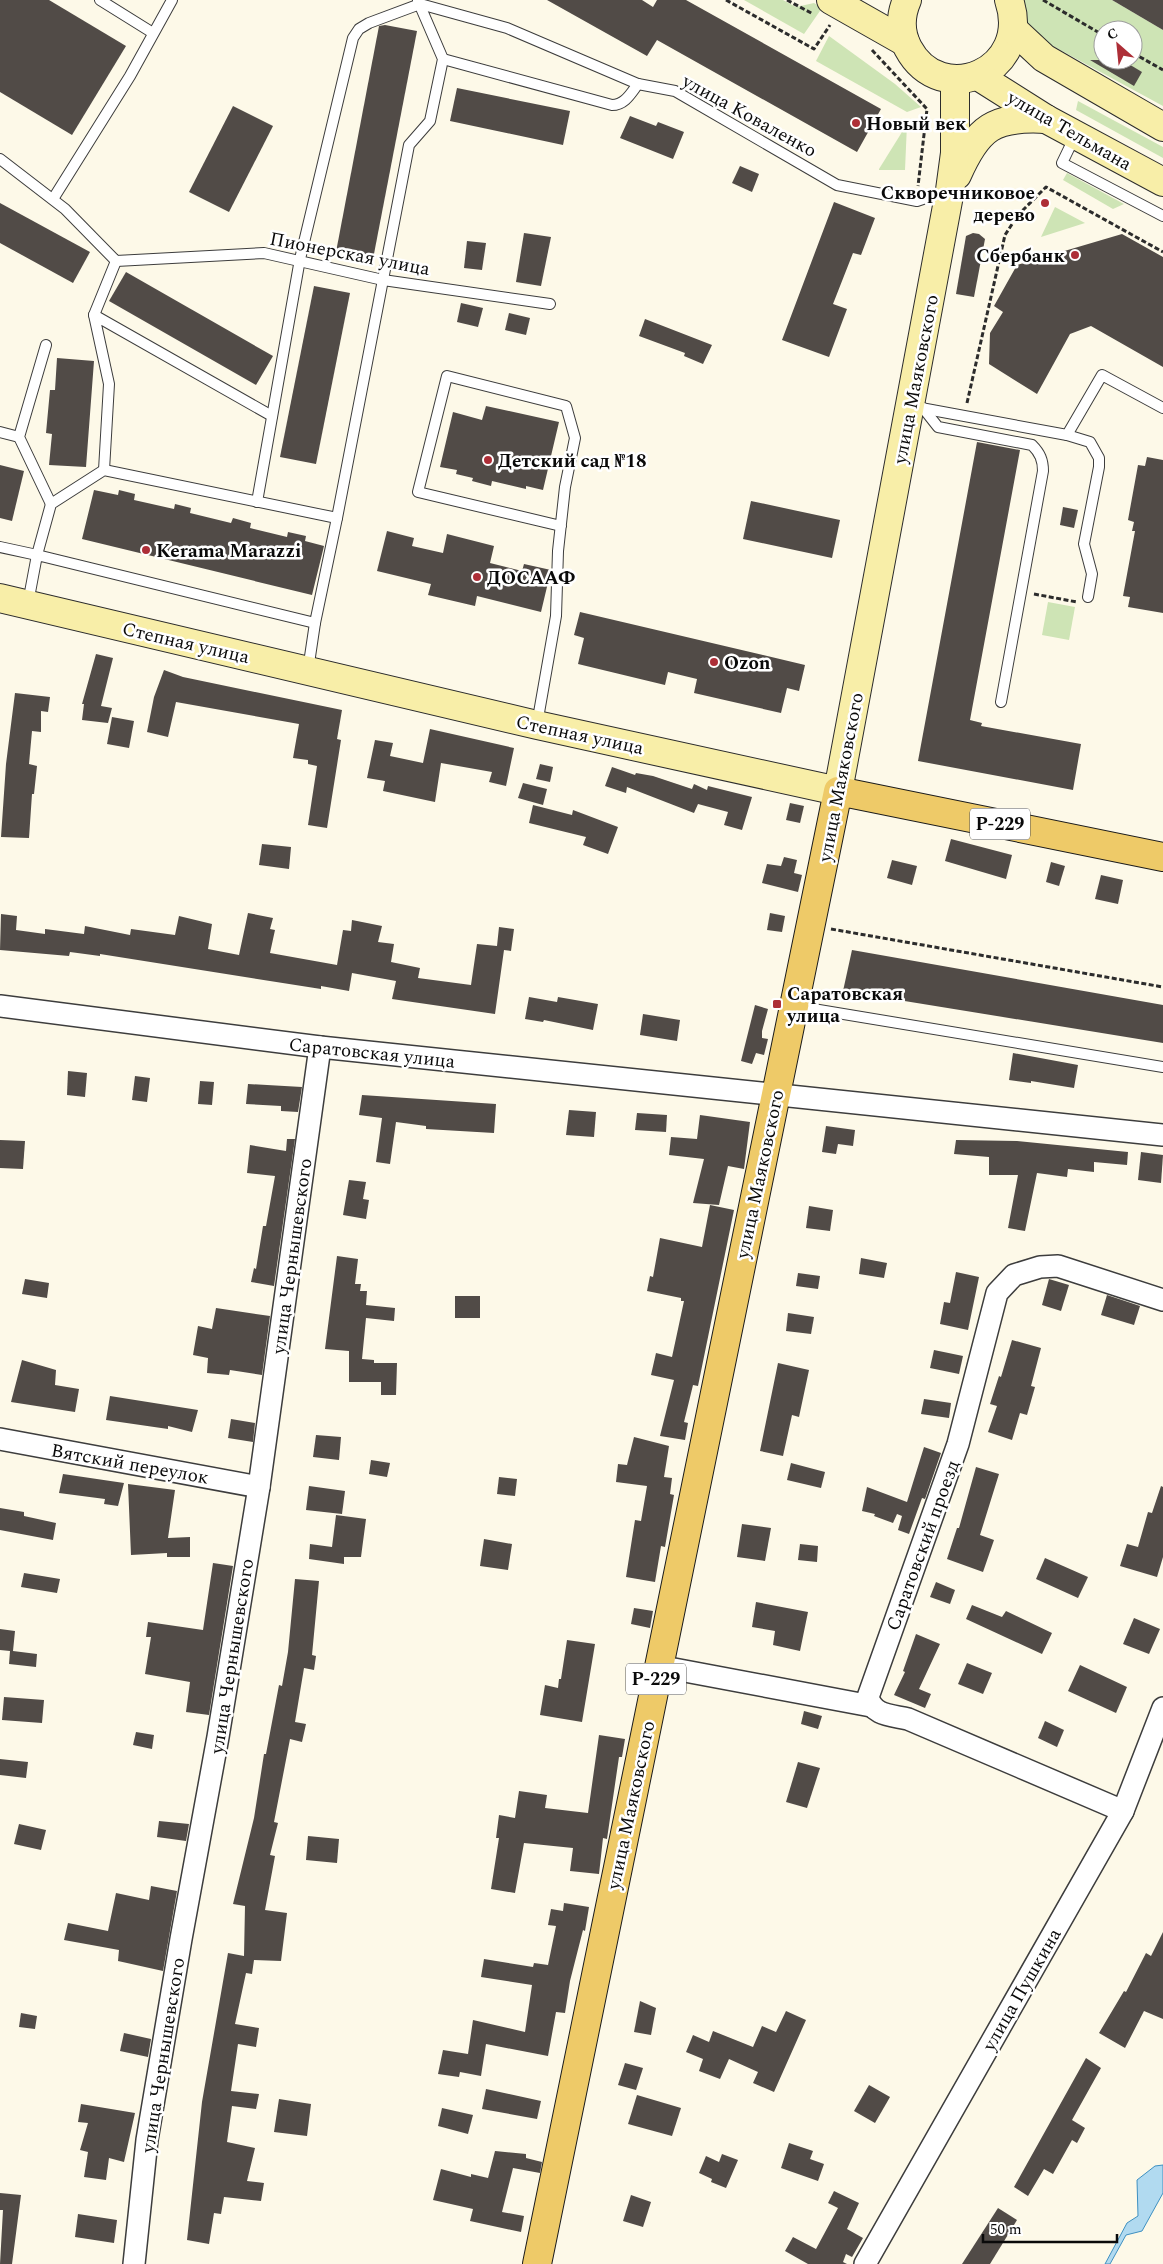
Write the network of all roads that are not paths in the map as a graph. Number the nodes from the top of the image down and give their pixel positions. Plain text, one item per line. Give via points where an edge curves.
1 (100, 0) edge
2 (172, 0) edge
3 (907, 0) edge
4 (1009, 0) edge
5 (420, 1) edge
6 (830, 12) edge
7 (1014, 30) junction
8 (153, 33) junction
9 (905, 42) junction
10 (443, 59) junction
11 (966, 77) junction
12 (638, 84) junction
13 (1046, 119) junction
14 (1163, 127) edge
15 (1076, 135) junction
16 (0, 159) edge
17 (1163, 182) edge
18 (950, 190) junction
19 (53, 199) junction
20 (1163, 216) edge
21 (300, 259) junction
22 (116, 260) junction
23 (383, 280) junction
24 (550, 304) dead end
25 (94, 315) junction
26 (46, 344) dead end
27 (917, 407) junction
28 (1163, 408) edge
29 (272, 416) junction
30 (0, 432) edge
31 (1067, 435) junction
32 (20, 437) junction
33 (104, 470) junction
34 (257, 502) junction
35 (51, 504) junction
36 (337, 518) junction
37 (561, 526) junction
38 (0, 547) edge
39 (37, 555) junction
40 (1088, 597) road end
41 (0, 598) edge
42 (28, 604) junction
43 (314, 623) junction
44 (308, 671) junction
45 (1001, 702) dead end
46 (537, 725) junction
47 (838, 791) junction
48 (1163, 857) edge
49 (0, 1006) edge
50 (794, 1006) junction
51 (320, 1047) junction
52 (1163, 1067) edge
53 (776, 1094) junction
54 (1163, 1135) edge
55 (1163, 1300) edge
56 (0, 1439) edge
57 (259, 1487) junction
58 (658, 1666) junction
59 (871, 1706) junction
60 (1163, 1708) edge
61 (1123, 1811) junction
62 (134, 2264) edge
63 (537, 2264) edge
64 (865, 2264) edge

1 - 8 lane
2 - 8 lane
3 - 9 main road, улица Тельмана via 902,15
4 - 7 main road via 1014,13
5 - 10 lane
5 - 12 lane, улица Коваленко via 507,28
5 - 21 lane via 369,23 353,38
6 - 9 main road, улица Тельмана
7 - 11 main road via 1002,58 991,68
7 - 14 main road via 1044,58
8 - 19 lane
9 - 11 main road, улица Тельмана via 924,68 939,76
10 - 12 lane via 612,105 624,101
10 - 23 lane via 430,121 409,145
11 - 13 main road, улица Тельмана
11 - 18 main road, улица Маяковского
12 - 18 lane, улица Коваленко via 675,91 837,185 917,201
13 - 15 main road, улица Тельмана
13 - 18 main road via 1017,117 990,127 976,138
15 - 17 main road, улица Тельмана
15 - 20 lane via 1062,163
16 - 19 lane
18 - 27 main road, улица Маяковского
19 - 22 lane
21 - 22 lane, Пионерская улица via 264,253
21 - 23 lane, Пионерская улица via 321,267
21 - 29 lane
22 - 25 lane
23 - 24 lane, Пионерская улица
23 - 36 lane
25 - 29 lane
25 - 33 lane via 109,384
26 - 32 lane
27 - 31 lane
27 - 45 lane via 938,427 1022,442 1032,445 1039,453 1043,472
27 - 47 main road, улица Маяковского
28 - 31 lane via 1102,375
29 - 34 lane
30 - 32 lane
31 - 40 lane via 1090,442 1099,458 1084,544 1092,574
32 - 35 lane
33 - 34 lane
33 - 35 lane
34 - 36 lane
35 - 39 lane
36 - 43 lane
37 - 37 lane via 418,492 447,376 566,406 575,438
37 - 46 lane via 556,616
38 - 39 lane
39 - 42 lane
39 - 43 lane
41 - 42 main road, Степная улица
42 - 44 main road, Степная улица
43 - 44 lane
44 - 46 main road, Степная улица
46 - 47 main road, Степная улица
47 - 48 main road, Степная улица / Р-229
47 - 50 main road, улица Маяковского / Р-229
49 - 51 street, Саратовская улица
50 - 52 lane
50 - 53 main road, улица Маяковского / Р-229
51 - 53 street, Саратовская улица
51 - 57 street, улица Чернышевского
53 - 54 street, Саратовская улица
53 - 58 main road, улица Маяковского / Р-229
55 - 59 street, Саратовский проезд via 1058,1266 1040,1267 1014,1275 997,1294 958,1444 868,1697
56 - 57 street, Вятский переулок
57 - 62 street, улица Чернышевского via 147,2140
58 - 59 street
58 - 63 main road, улица Маяковского / Р-229
59 - 61 street via 877,1712 908,1719
60 - 61 street, улица Пушкина
61 - 64 street, улица Пушкина

